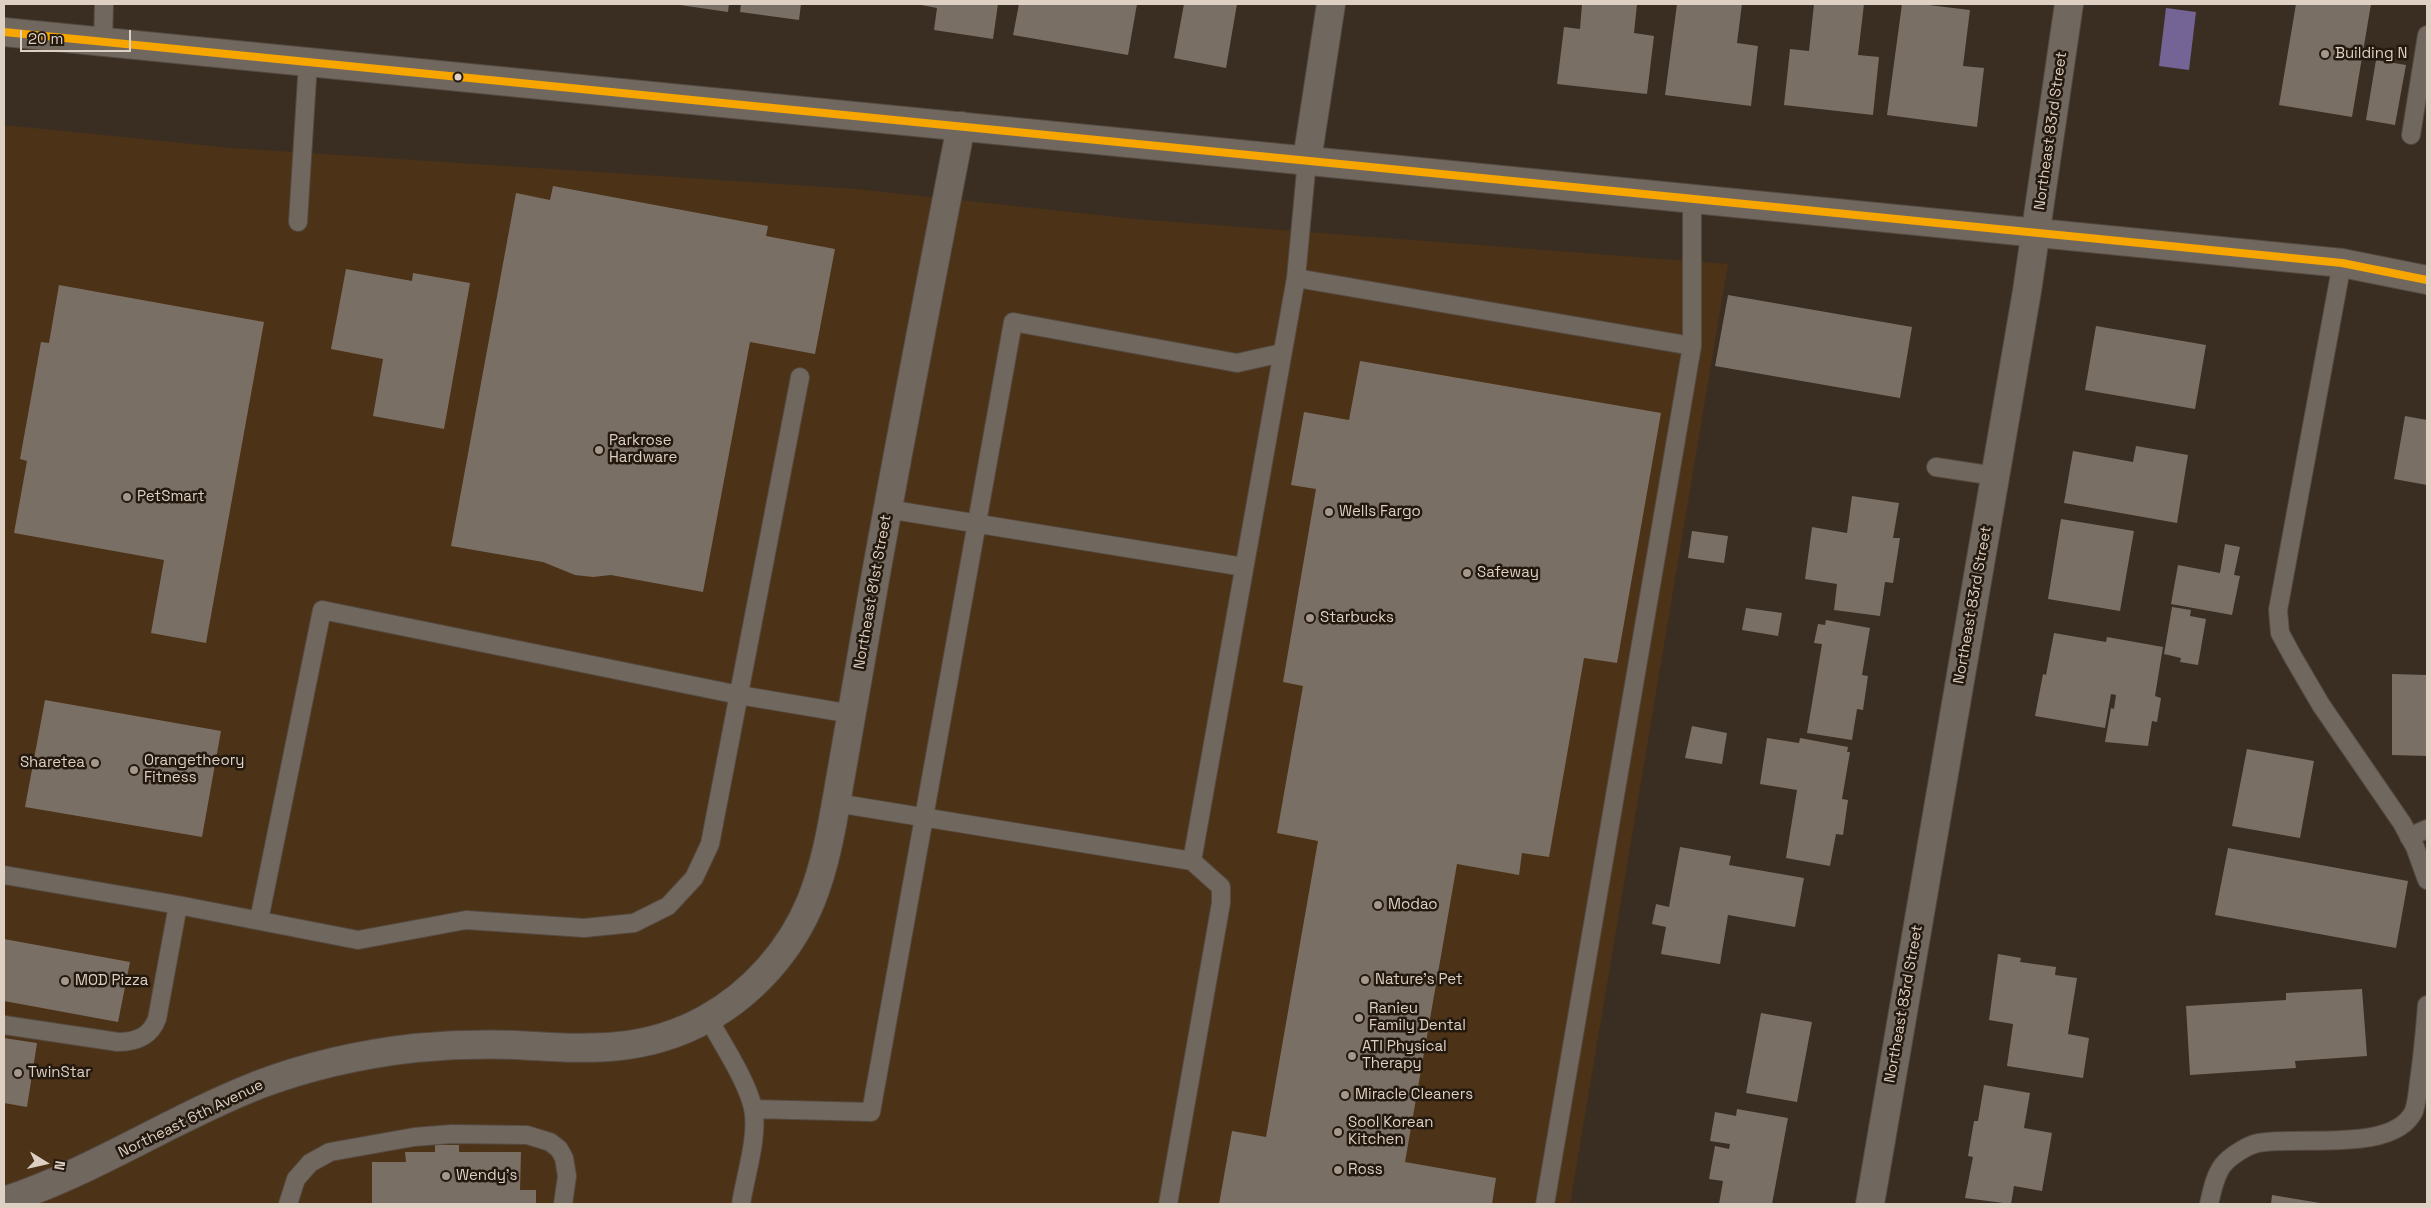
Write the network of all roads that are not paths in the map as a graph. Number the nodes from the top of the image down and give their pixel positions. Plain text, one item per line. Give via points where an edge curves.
1 (104, 4) edge
2 (1331, 4) edge
3 (2064, 4) edge
4 (4, 32) edge
5 (2427, 35) edge
6 (103, 42) junction
7 (308, 62) junction
8 (961, 126) junction
9 (2411, 135) dead end
10 (1307, 160) junction
11 (1692, 198) junction
12 (298, 222) dead end
13 (2037, 232) junction
14 (2342, 263) junction
15 (1296, 278) junction
16 (2427, 280) edge
17 (1692, 346) junction
18 (1282, 353) junction
19 (800, 377) dead end
20 (1936, 467) dead end
21 (1995, 476) junction
22 (887, 509) junction
23 (977, 524) junction
24 (1244, 567) junction
25 (739, 695) junction
26 (852, 714) junction
27 (836, 803) junction
28 (925, 818) junction
29 (2427, 829) edge
30 (2409, 837) junction
31 (1192, 861) junction
32 (4, 875) edge
33 (2427, 880) edge
34 (178, 905) junction
35 (259, 920) junction
36 (2427, 1005) edge
37 (708, 1018) junction
38 (4, 1025) edge
39 (753, 1109) junction
40 (4, 1201) edge
41 (288, 1204) edge
42 (564, 1204) edge
43 (741, 1204) edge
44 (1168, 1204) edge
45 (1545, 1204) edge
46 (1870, 1204) edge
47 (2209, 1204) edge

1 - 6 lane
2 - 10 street
3 - 13 street, Northeast 83rd Street
4 - 6 street
5 - 9 lane
6 - 7 street
7 - 8 street
7 - 12 lane
8 - 10 street
8 - 22 street, Northeast 81st Street
10 - 11 street
10 - 15 lane
11 - 13 street
11 - 17 lane
13 - 14 street
13 - 21 street, Northeast 83rd Street
14 - 16 street
14 - 30 lane via 2278,610 2280,633 2321,705
15 - 17 lane
15 - 18 lane
17 - 45 lane
18 - 23 lane via 1237,363 1013,322
18 - 24 lane
19 - 25 lane
20 - 21 lane
21 - 46 street, Northeast 83rd Street
22 - 23 lane
22 - 26 street, Northeast 81st Street
23 - 24 lane
23 - 28 lane
24 - 31 lane
25 - 26 lane
25 - 35 lane via 710,844 694,878 668,906 634,923 584,928 466,920 358,940
25 - 35 lane via 322,610
26 - 27 street, Northeast 81st Street
27 - 28 lane
27 - 37 street, Northeast 81st Street via 819,878 796,932 763,976
28 - 31 lane
28 - 39 lane via 871,1112
29 - 30 lane
30 - 33 lane
31 - 44 lane via 1221,887 1221,903
32 - 34 lane
34 - 35 lane
34 - 38 lane via 157,1019 143,1038 118,1042
36 - 47 lane via 2418,1092 2413,1111 2403,1123 2392,1131 2372,1137 2257,1143 2223,1165 2212,1187
37 - 39 lane via 746,1089
37 - 40 street, Northeast 6th Avenue via 678,1032 625,1047 442,1046 371,1054 331,1063 256,1086 80,1172
39 - 43 lane via 754,1130
41 - 42 lane via 296,1179 310,1163 330,1152 414,1137 452,1134 527,1135 550,1142 564,1158 567,1176

